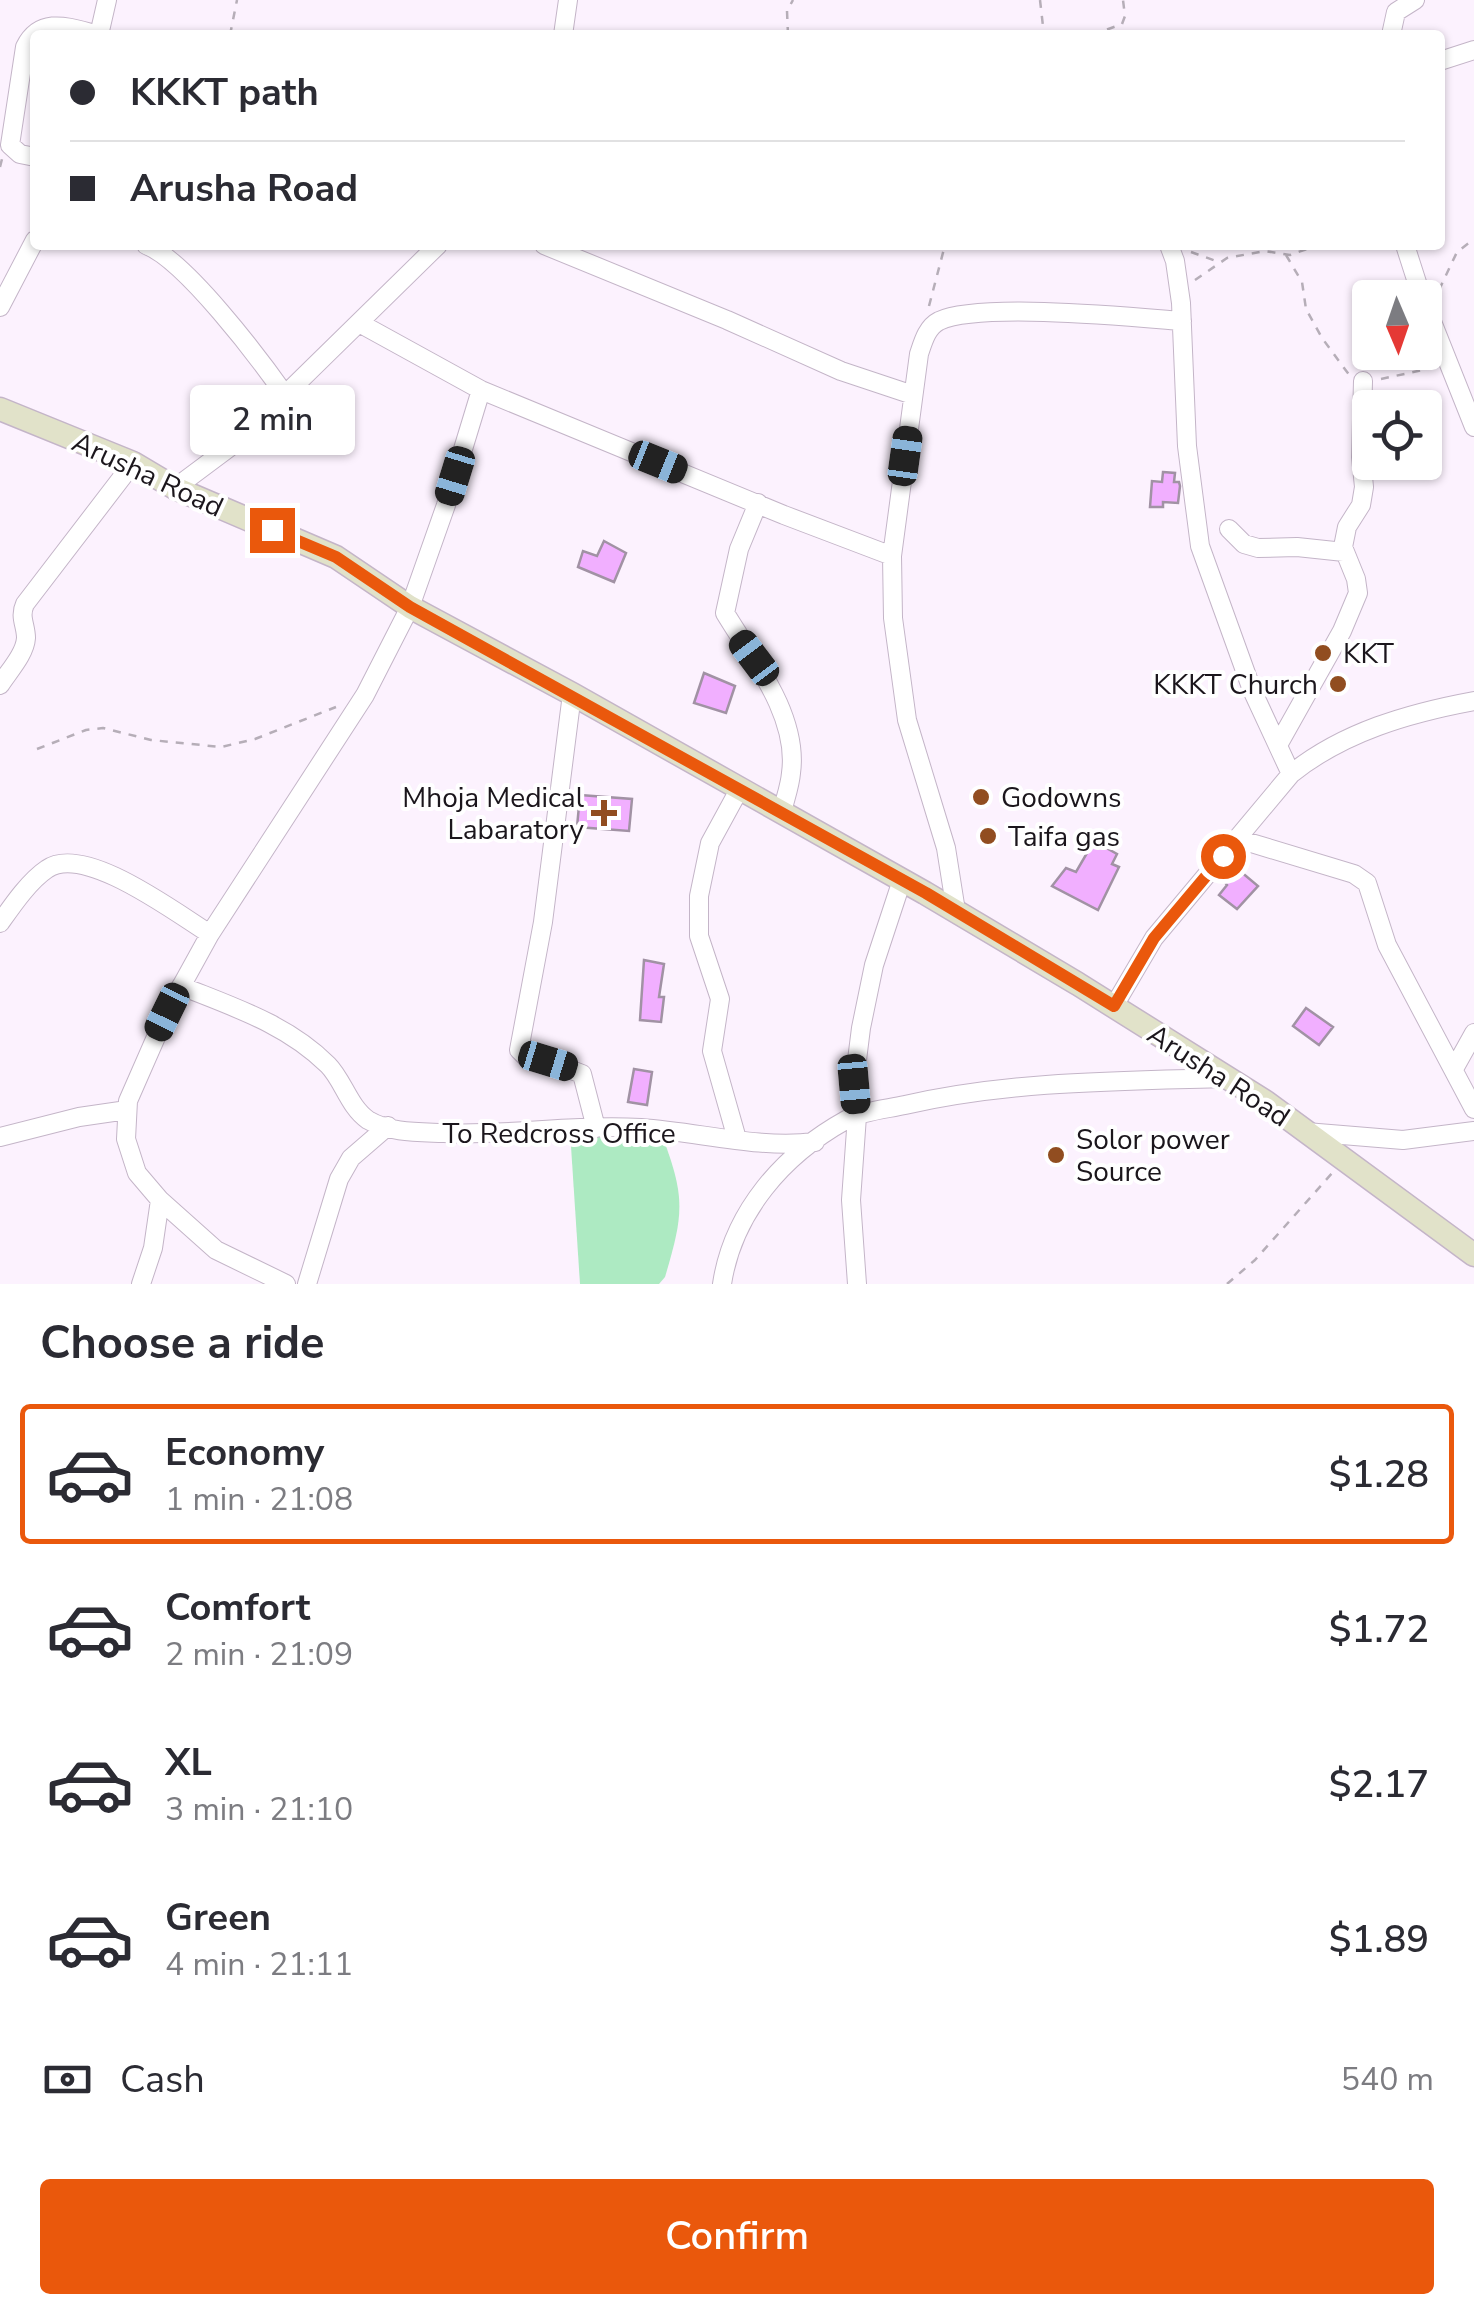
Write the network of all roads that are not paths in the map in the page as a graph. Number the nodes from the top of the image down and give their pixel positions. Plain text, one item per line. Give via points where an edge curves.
1 (106, 0) edge
2 (568, 0) edge
3 (1415, 0) edge
4 (40, 30) edge
5 (75, 30) edge
6 (99, 30) edge
7 (564, 30) edge
8 (1392, 30) edge
9 (30, 36) edge
10 (1474, 50) edge
11 (1445, 59) edge
12 (30, 157) edge
13 (30, 249) edge
14 (154, 250) edge
15 (433, 250) edge
16 (556, 250) edge
17 (1171, 250) edge
18 (1407, 250) edge
19 (1417, 280) edge
20 (0, 306) edge
21 (1182, 321) junction
22 (361, 324) junction
23 (1442, 346) edge
24 (1364, 381) road end
25 (481, 390) junction
26 (285, 395) junction
27 (913, 396) junction
28 (0, 409) edge
29 (1474, 427) edge
30 (133, 463) junction
31 (175, 488) junction
32 (758, 503) junction
33 (1228, 529) dead end
34 (1344, 552) junction
35 (892, 556) junction
36 (410, 607) junction
37 (0, 685) edge
38 (572, 694) junction
39 (1474, 700) edge
40 (1278, 745) junction
41 (1291, 774) junction
42 (740, 788) junction
43 (782, 812) junction
44 (1238, 839) junction
45 (902, 880) junction
46 (956, 910) junction
47 (0, 923) edge
48 (210, 934) junction
49 (181, 986) junction
50 (1114, 1006) junction
51 (1474, 1032) edge
52 (1454, 1069) junction
53 (1225, 1078) junction
54 (1474, 1109) edge
55 (128, 1110) junction
56 (857, 1116) junction
57 (388, 1126) junction
58 (596, 1128) junction
59 (1474, 1131) edge
60 (1306, 1132) junction
61 (0, 1137) edge
62 (737, 1139) junction
63 (815, 1142) junction
64 (160, 1200) junction
65 (1474, 1255) edge
66 (142, 1284) edge
67 (286, 1284) edge
68 (306, 1284) edge
69 (722, 1284) edge
70 (857, 1284) edge

1 - 6 street
2 - 7 street
3 - 8 street via 1396,12
4 - 5 street
9 - 12 street via 10,145
10 - 11 street
13 - 20 street
14 - 26 street via 221,314
15 - 22 street
16 - 27 street
17 - 21 street
18 - 19 street
21 - 27 street via 1068,314 940,321 924,338
21 - 40 street via 1200,546
22 - 25 street
22 - 26 street
23 - 29 street
24 - 34 street via 1364,488
25 - 32 street
25 - 36 street
26 - 31 street
27 - 35 street
28 - 30 main road, Arusha Road
30 - 31 main road, Arusha Road
30 - 37 street via 25,604 24,648
31 - 36 main road, Arusha Road via 336,557
32 - 35 street
32 - 43 street via 725,613 766,674 785,722 792,769
33 - 34 street via 1258,548
34 - 40 street via 1356,579 1353,610
35 - 46 street via 907,720 946,848
36 - 38 main road, Arusha Road
36 - 48 street via 365,696
38 - 42 main road, Arusha Road
38 - 58 street via 543,922 518,1046 529,1060 582,1074
39 - 41 street via 1392,720 1310,758
40 - 41 street
41 - 44 street
42 - 43 main road, Arusha Road
42 - 62 street via 710,843 699,896 700,936 720,998 712,1050
43 - 45 main road, Arusha Road
44 - 50 street via 1154,938
44 - 52 street via 1367,883 1386,944
45 - 46 main road, Arusha Road
45 - 56 street via 861,1028
46 - 50 main road, Arusha Road
47 - 48 street via 46,869 65,861 120,879
48 - 49 street
49 - 55 street via 140,1067
49 - 57 street, To Redcross Office via 279,1026 330,1067 368,1120
50 - 53 main road, Arusha Road
51 - 52 street
52 - 54 street
53 - 56 street, To Redcross Office via 1004,1088
53 - 60 main road, Arusha Road
55 - 61 street
55 - 64 street via 126,1140 137,1173
56 - 63 street, To Redcross Office
56 - 70 street via 851,1200
57 - 58 street, To Redcross Office via 460,1134
57 - 68 street via 351,1158 339,1179
58 - 62 street, To Redcross Office
59 - 60 street via 1404,1140
60 - 65 main road, Arusha Road
62 - 63 street, To Redcross Office via 770,1146
63 - 69 street, To Redcross Office via 776,1172 737,1226
64 - 66 street
64 - 67 street via 216,1250

